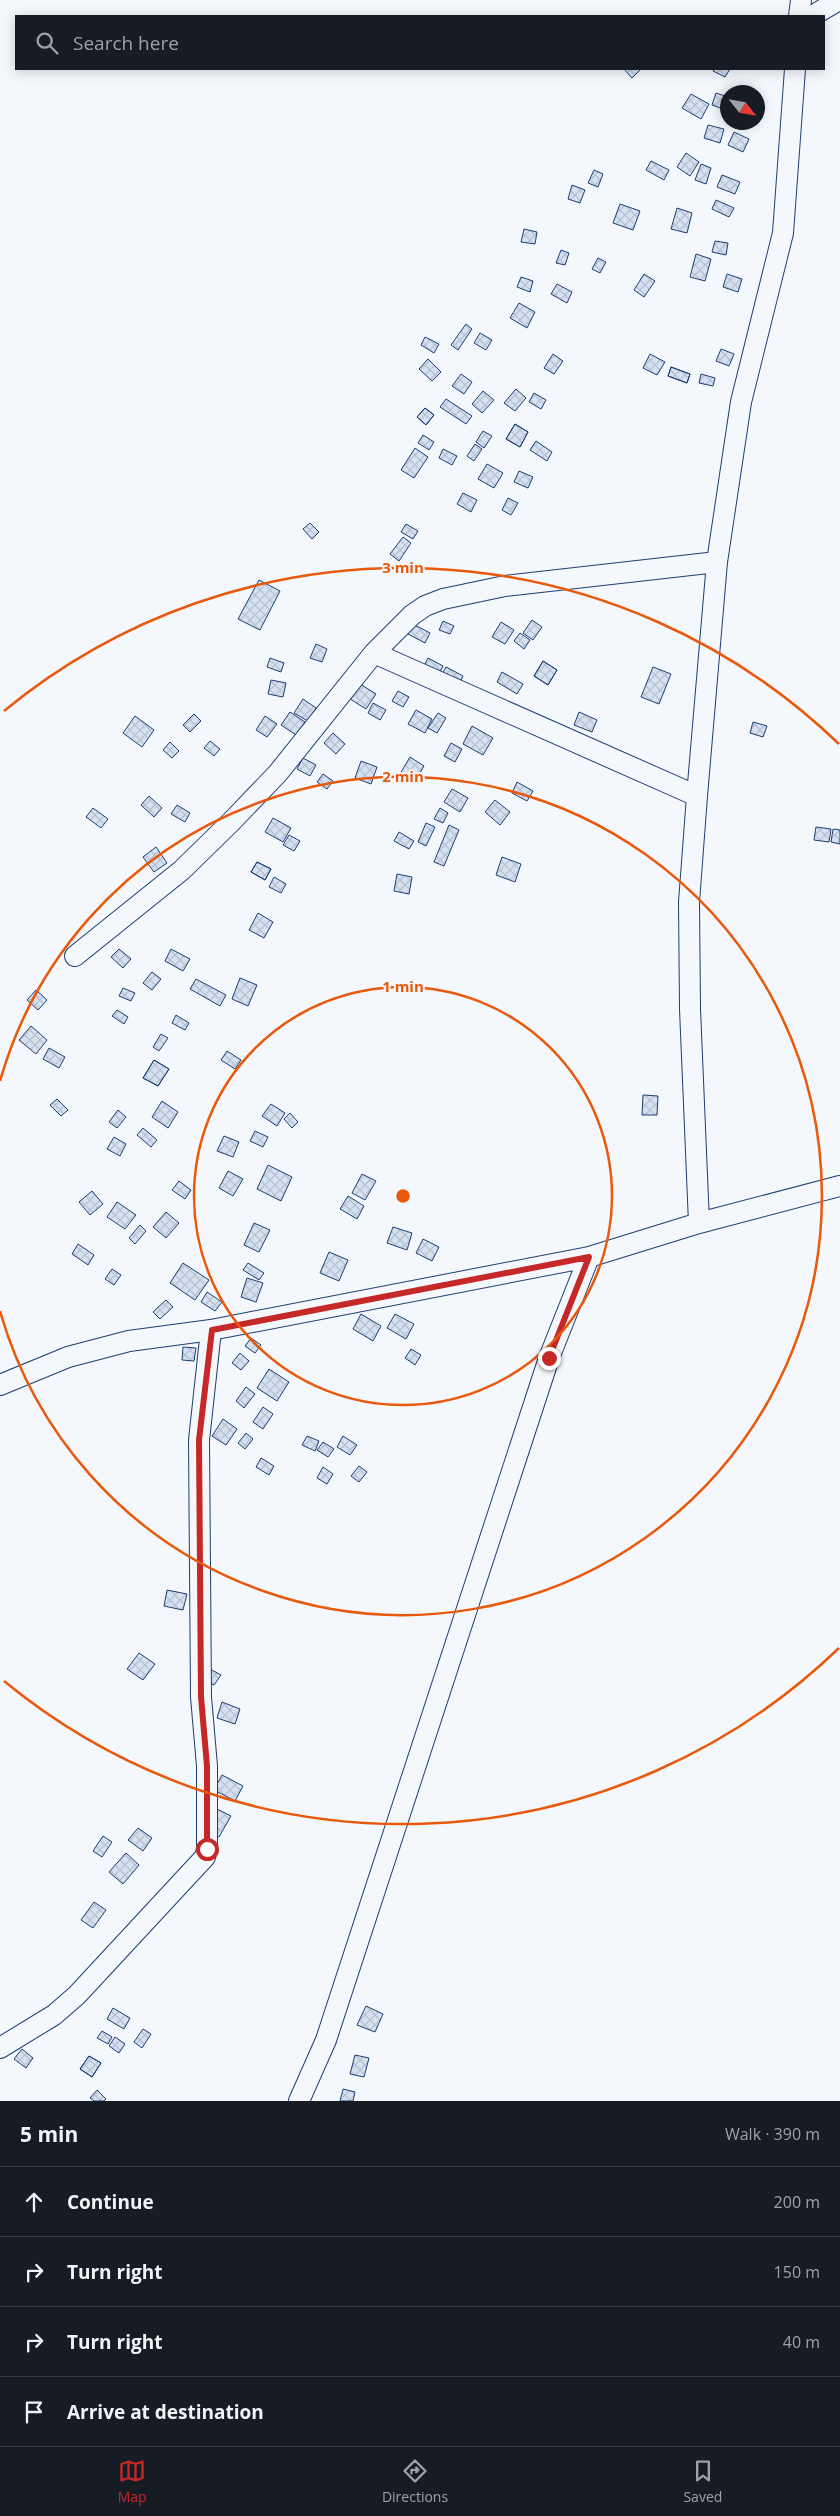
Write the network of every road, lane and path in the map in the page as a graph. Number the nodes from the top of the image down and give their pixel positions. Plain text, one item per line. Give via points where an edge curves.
1 (800, 0) edge
2 (839, 0) edge
3 (799, 15) edge
4 (814, 15) edge
5 (795, 70) edge
6 (717, 562) junction
7 (374, 653) junction
8 (697, 796) junction
9 (75, 956) dead end
10 (840, 1186) edge
11 (699, 1223) junction
12 (589, 1257) junction
13 (212, 1330) junction
14 (0, 1385) edge
15 (0, 2048) edge
16 (299, 2101) edge

1 - 3 street
2 - 4 street
5 - 6 street via 783,233 741,402
6 - 7 street via 506,586 443,599 412,615
6 - 8 street
7 - 8 street
7 - 9 street via 278,773 231,822 182,870
8 - 11 street via 689,912
10 - 11 street
11 - 12 street
12 - 13 street
12 - 16 street via 549,1358 326,2040
13 - 14 street via 129,1341 68,1357
13 - 15 street via 199,1440 201,1697 207,1766 205,1857 77,1995 54,2015

